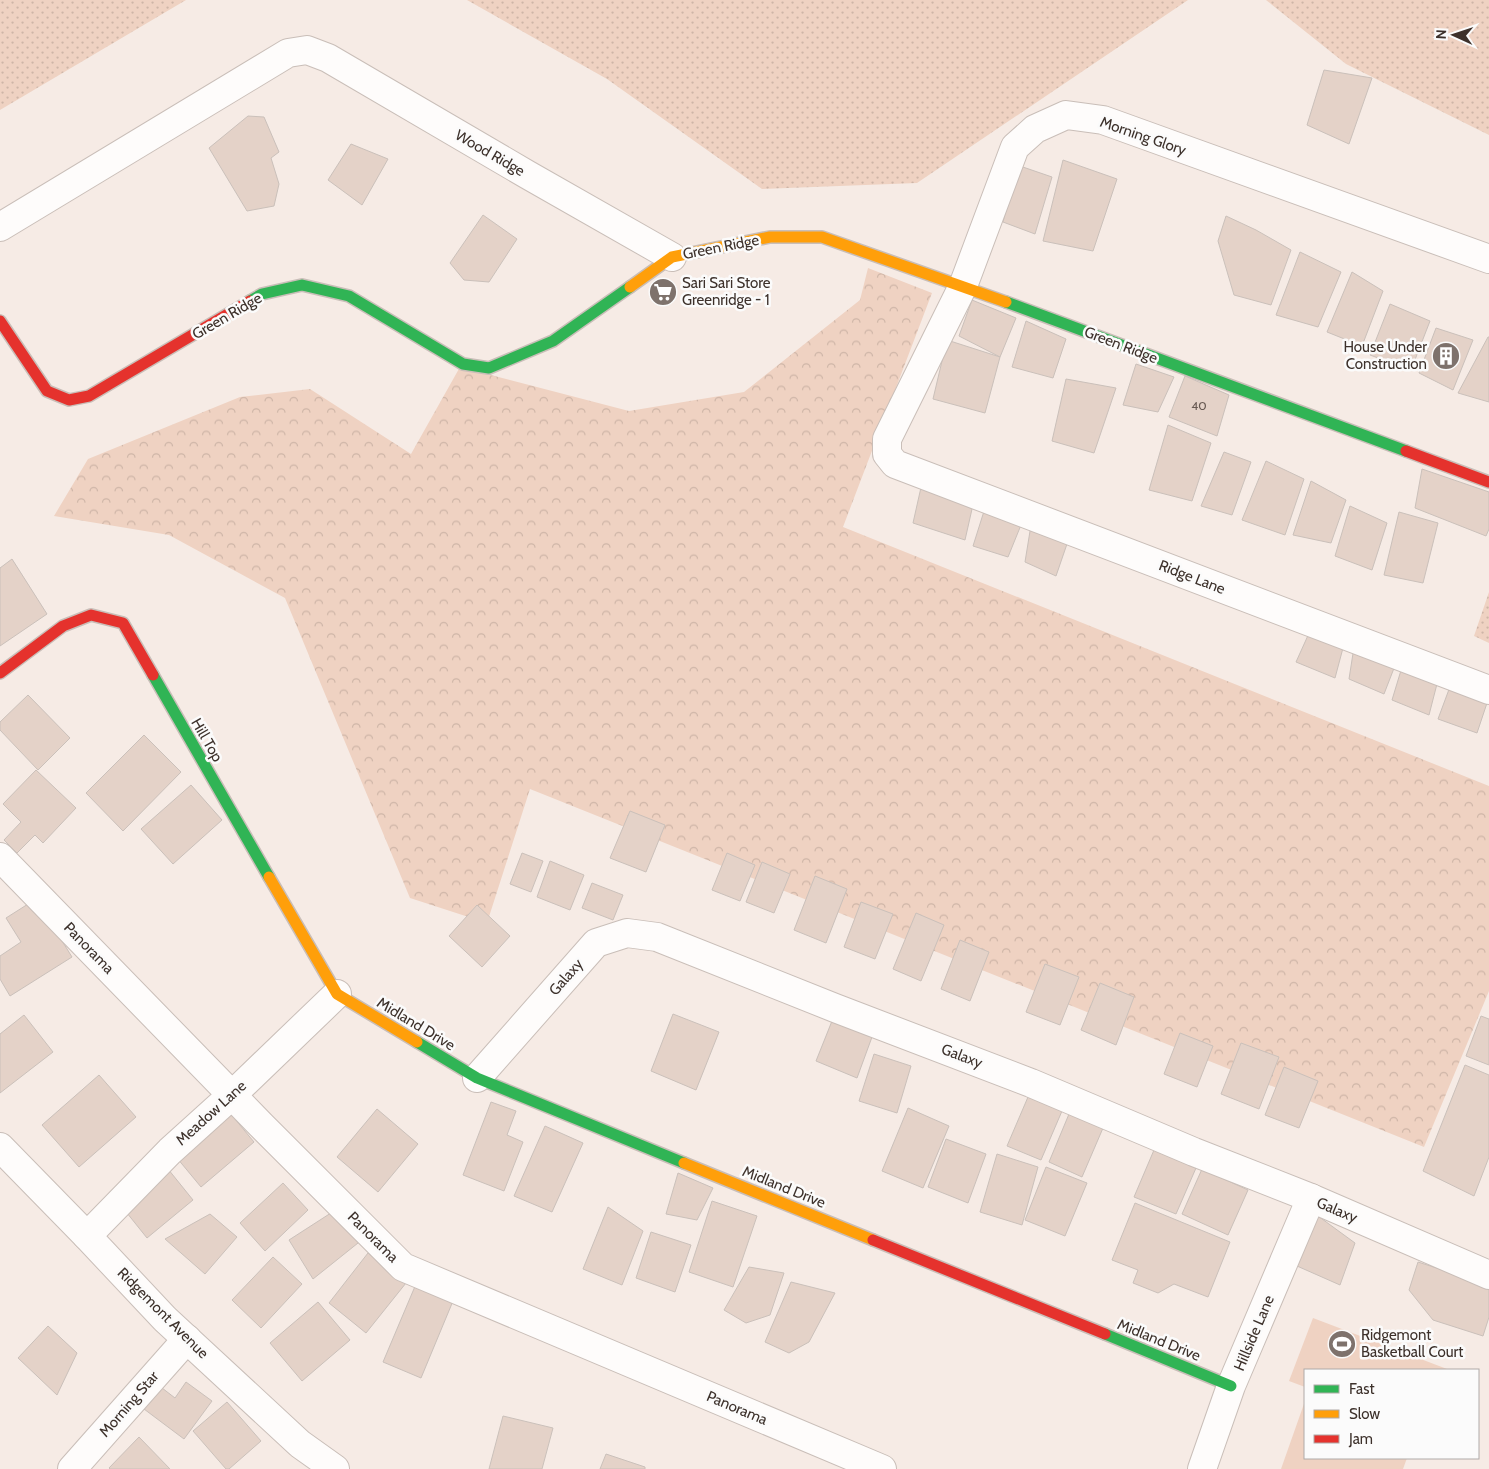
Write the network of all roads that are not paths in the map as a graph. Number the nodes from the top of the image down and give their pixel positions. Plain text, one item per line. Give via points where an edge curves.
1 (0, 227) edge
2 (672, 256) junction
3 (1489, 259) edge
4 (963, 286) junction
5 (0, 321) edge
6 (895, 464) joint
7 (1489, 482) edge
8 (0, 674) edge
9 (1489, 690) edge
10 (0, 856) edge
11 (337, 994) junction
12 (477, 1078) junction
13 (232, 1095) junction
14 (0, 1147) edge
15 (1311, 1198) junction
16 (87, 1236) junction
17 (1489, 1275) edge
18 (186, 1339) junction
19 (1231, 1386) junction
20 (72, 1469) edge
21 (335, 1469) edge
22 (882, 1469) edge
23 (1202, 1469) edge

1 - 2 street, Wood Ridge via 288,53 307,50 328,58
2 - 4 street, Green Ridge via 770,237 822,237
2 - 5 street, Green Ridge via 552,341 489,368 462,364 349,296 302,285 262,294 89,396 69,400 47,392
3 - 4 street, Morning Glory via 1103,120 1066,115 1035,129 1015,148
4 - 6 street, Morning Glory via 887,439 886,454
4 - 7 street, Green Ridge
6 - 9 street, Ridge Lane
8 - 11 street, Hill Top via 63,626 91,615 123,624
10 - 13 street, Panorama
11 - 12 street, Midland Drive
11 - 13 street, Meadow Lane
12 - 15 street, Galaxy via 596,943 627,933 657,937 1031,1083
12 - 19 street, Midland Drive
13 - 16 street, Meadow Lane via 170,1151
13 - 22 street, Panorama via 403,1267
14 - 16 street, Ridgemont Avenue
15 - 17 street, Galaxy
15 - 19 street, Hillside Lane
16 - 18 street, Ridgemont Avenue
18 - 20 street, Morning Star
18 - 21 street, Ridgemont Avenue via 300,1444
19 - 23 street, Hillside Lane

